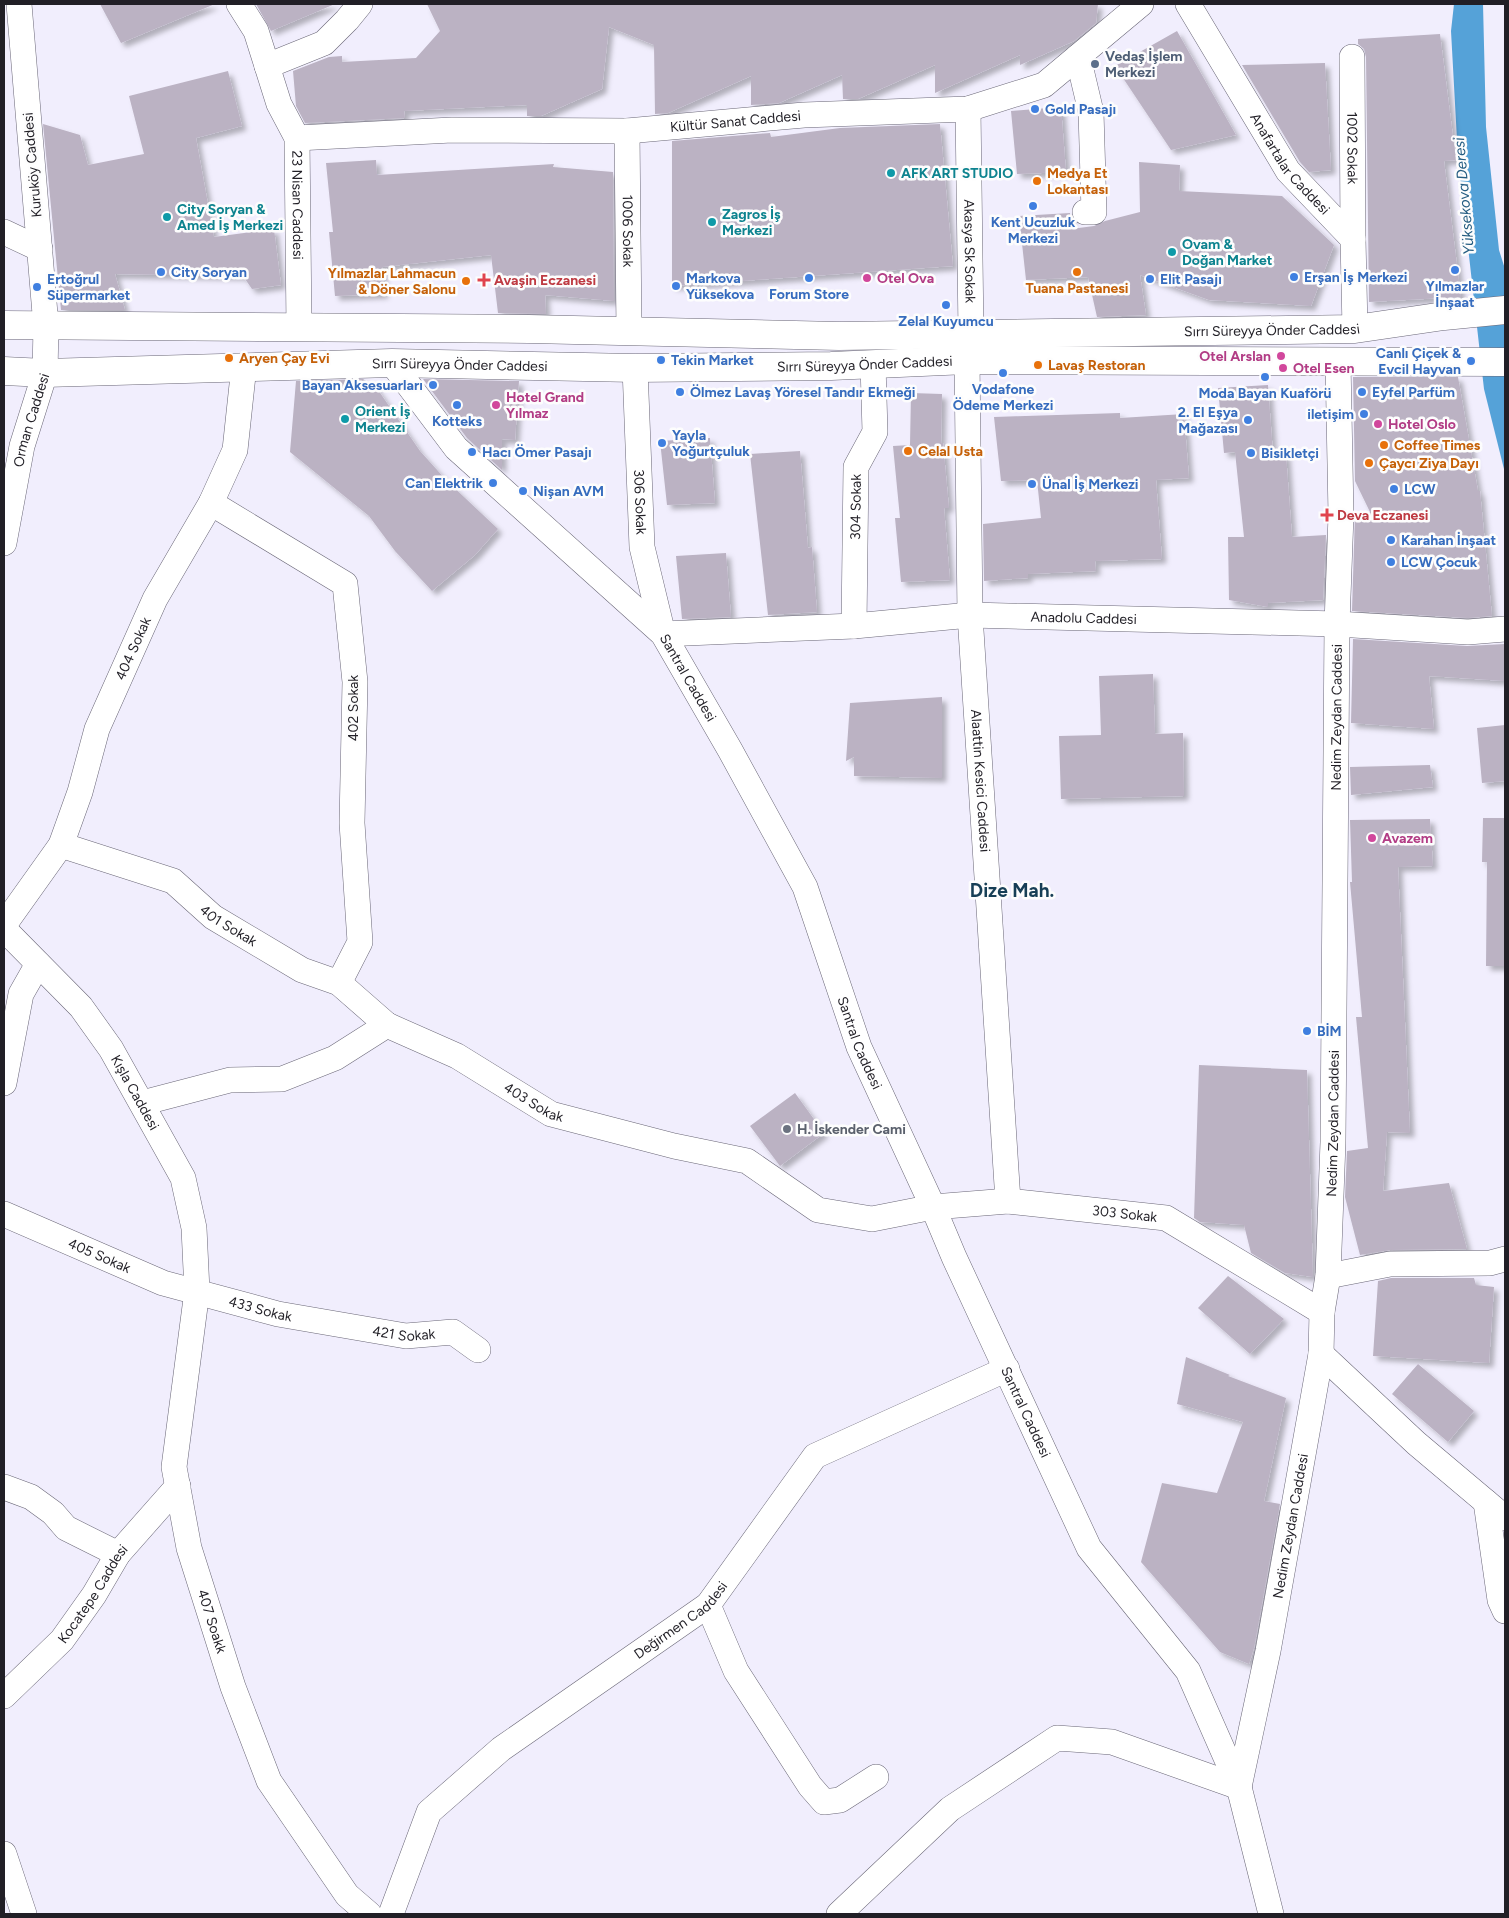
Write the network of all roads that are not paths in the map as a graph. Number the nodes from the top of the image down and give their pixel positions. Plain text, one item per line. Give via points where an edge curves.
1 (19, 4) edge
2 (239, 4) edge
3 (360, 4) edge
4 (1141, 4) edge
5 (1188, 4) edge
6 (1078, 57) junction
7 (1352, 57) dead end
8 (267, 66) junction
9 (968, 109) junction
10 (627, 131) junction
11 (297, 138) junction
12 (1085, 212) dead end
13 (4, 232) edge
14 (1354, 239) junction
15 (40, 249) junction
16 (1505, 310) edge
17 (4, 325) edge
18 (46, 326) junction
19 (299, 328) junction
20 (1355, 329) junction
21 (629, 332) junction
22 (971, 333) junction
23 (967, 360) junction
24 (1338, 362) junction
25 (1505, 362) edge
26 (392, 363) junction
27 (873, 364) junction
28 (244, 366) junction
29 (635, 368) junction
30 (4, 371) edge
31 (45, 372) junction
32 (212, 503) junction
33 (4, 543) edge
34 (970, 615) junction
35 (1337, 624) junction
36 (854, 626) junction
37 (1505, 629) edge
38 (663, 634) junction
39 (61, 845) junction
40 (4, 925) edge
41 (4, 930) edge
42 (38, 964) junction
43 (339, 983) junction
44 (387, 1025) junction
45 (4, 1083) edge
46 (142, 1103) junction
47 (1008, 1201) junction
48 (933, 1207) junction
49 (4, 1214) edge
50 (1505, 1259) edge
51 (1328, 1276) junction
52 (197, 1291) junction
53 (1322, 1312) junction
54 (325, 1322) joint
55 (478, 1350) dead end
56 (1321, 1354) junction
57 (1008, 1369) junction
58 (178, 1486) junction
59 (4, 1487) edge
60 (1486, 1502) junction
61 (1505, 1518) edge
62 (118, 1554) junction
63 (1503, 1602) edge
64 (708, 1605) junction
65 (4, 1696) edge
66 (876, 1777) dead end
67 (1239, 1787) junction
68 (4, 1854) edge
69 (24, 1914) edge
70 (369, 1914) edge
71 (391, 1914) edge
72 (839, 1914) edge
73 (1271, 1914) edge

1 - 15 street, Kuruköy Caddesi
2 - 8 street, 23 Nisan Caddesi via 256,31
3 - 8 street via 324,43
4 - 6 street, Kültür Sanat Caddesi
5 - 14 street, Anafartalar Caddesi via 1288,171
6 - 9 street, Kültür Sanat Caddesi via 1044,85
6 - 12 street via 1091,112 1094,173 1094,212
7 - 14 street, 1002 Sokak
8 - 11 street, 23 Nisan Caddesi via 279,104
9 - 10 street, Kültür Sanat Caddesi via 804,115
9 - 22 street, Akasya Sk Sokak
10 - 11 street, Kültür Sanat Caddesi via 452,130
10 - 21 street, 1006 Sokak
11 - 19 street, 23 Nisan Caddesi
13 - 15 street
14 - 20 street
15 - 18 street, Kuruköy Caddesi
16 - 20 main road, Sırrı Süreyya Önder Caddesi
17 - 18 main road, Sırrı Süreyya Önder Caddesi
18 - 19 main road, Sırrı Süreyya Önder Caddesi
18 - 31 street, Orman Caddesi
19 - 21 main road, Sırrı Süreyya Önder Caddesi
20 - 22 main road, Sırrı Süreyya Önder Caddesi
21 - 22 main road, Sırrı Süreyya Önder Caddesi via 839,336
23 - 24 main road, Sırrı Süreyya Önder Caddesi
23 - 27 main road, Sırrı Süreyya Önder Caddesi
23 - 34 street, Alaattin Kesici Caddesi
24 - 25 main road, Sırrı Süreyya Önder Caddesi
24 - 35 street, Nedim Zeydan Caddesi via 1341,515
26 - 28 main road, Sırrı Süreyya Önder Caddesi
26 - 29 main road, Sırrı Süreyya Önder Caddesi
26 - 38 street, Santral Caddesi via 456,448
27 - 29 main road, Sırrı Süreyya Önder Caddesi
27 - 36 street, 304 Sokak via 875,432 856,467
28 - 31 main road, Sırrı Süreyya Önder Caddesi
28 - 32 street, 404 Sokak via 235,450
29 - 38 street, 306 Sokak via 642,546
30 - 31 main road, Sırrı Süreyya Önder Caddesi
31 - 33 street, Orman Caddesi via 22,446
32 - 39 street, 404 Sokak via 156,599 96,729 80,792
32 - 43 street, 402 Sokak via 345,584 355,682 352,823 360,942
34 - 35 street, Anadolu Caddesi
34 - 36 street, Anadolu Caddesi
34 - 47 street, Alaattin Kesici Caddesi
35 - 37 street, Anadolu Caddesi via 1468,632
35 - 51 street, Nedim Zeydan Caddesi via 1333,1142
36 - 38 street, Anadolu Caddesi
38 - 48 street, Santral Caddesi via 805,887 859,1047
39 - 40 street, 404 Sokak
39 - 43 street, 401 Sokak via 173,881 213,918 302,970
41 - 42 street, Kışla Caddesi
42 - 45 street via 21,994
42 - 46 street, Kışla Caddesi via 81,1007 111,1049
43 - 44 street, 401 Sokak
44 - 46 street via 334,1058 282,1078 230,1080
44 - 48 street, 403 Sokak via 457,1056 550,1114 747,1161 818,1210 872,1219
46 - 52 street, Kışla Caddesi via 183,1178 194,1228
47 - 48 street, 303 Sokak
47 - 53 street, 303 Sokak via 1166,1218
48 - 57 street, Santral Caddesi
49 - 52 street, 405 Sokak via 164,1283
50 - 51 street via 1490,1263 1390,1264
51 - 53 street, Nedim Zeydan Caddesi
52 - 54 street, 433 Sokak via 278,1314
52 - 58 street, 407 Soakk via 174,1467
53 - 56 street, Nedim Zeydan Caddesi
54 - 55 street, 421 Sokak via 406,1336 453,1332
56 - 60 street via 1416,1443
56 - 67 street, Nedim Zeydan Caddesi via 1268,1651
57 - 64 street, Değirmen Caddesi via 815,1456
57 - 67 street, Santral Caddesi via 1089,1548 1188,1671
58 - 62 street, Kocatepe Caddesi
58 - 70 street, 407 Soakk via 189,1548 233,1687 269,1781 347,1894
59 - 62 street via 31,1497 53,1513 66,1528
60 - 61 street
60 - 63 street
62 - 65 street, Kocatepe Caddesi via 62,1640
64 - 66 street via 736,1671 810,1786 824,1802 840,1800
64 - 71 street, Değirmen Caddesi via 501,1749 429,1812
67 - 72 street via 1112,1742 1057,1738 950,1809
67 - 73 street, Santral Caddesi
68 - 69 street

